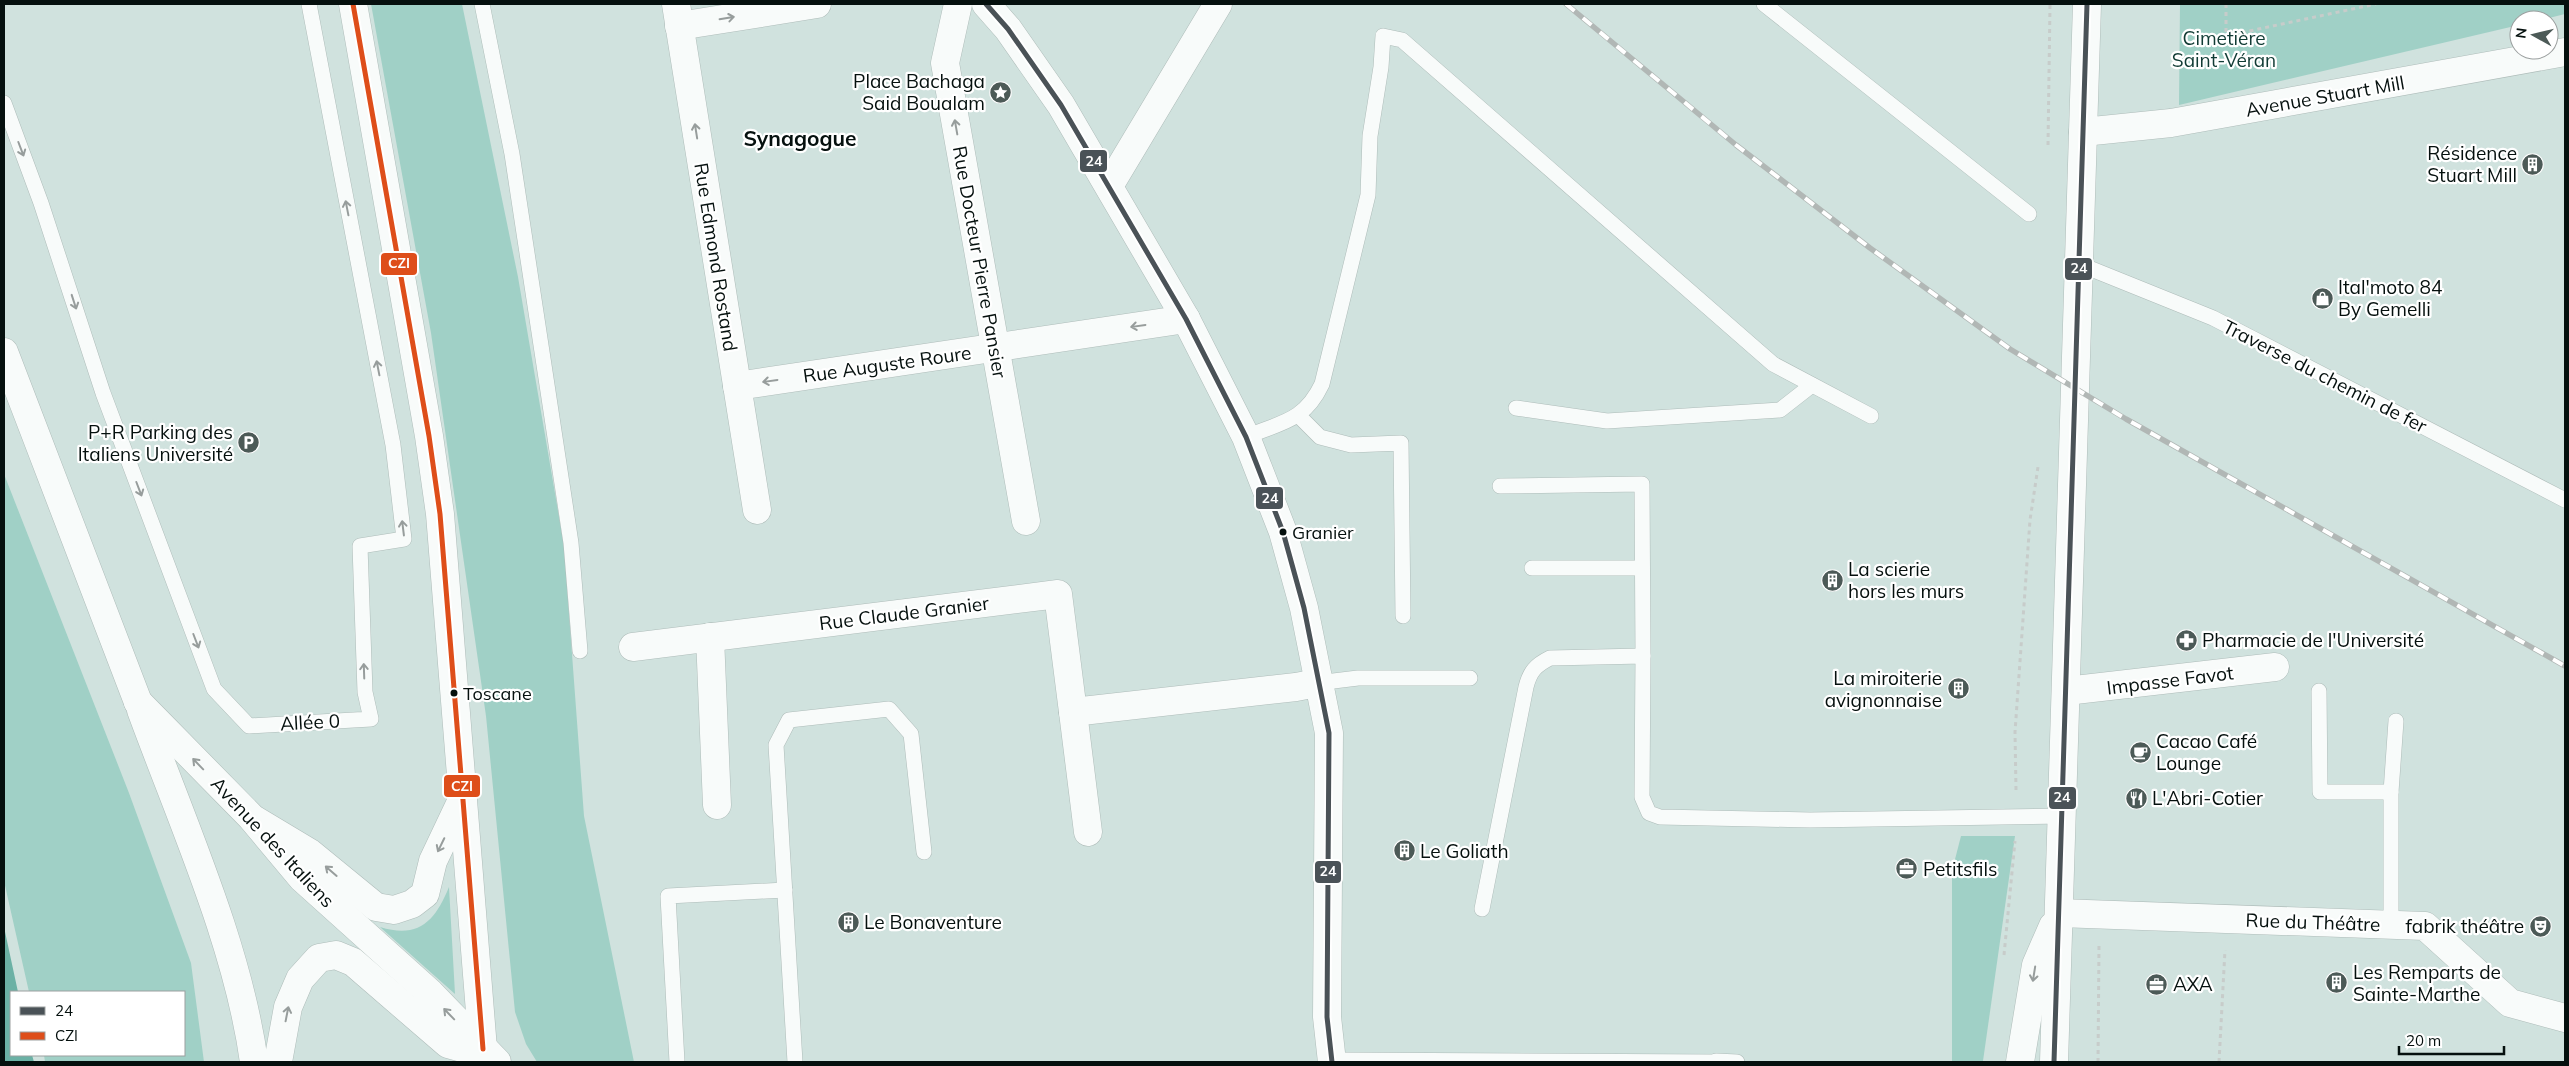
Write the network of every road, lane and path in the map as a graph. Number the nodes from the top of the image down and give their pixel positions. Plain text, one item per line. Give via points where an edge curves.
1 (309, 4) edge
2 (353, 4) edge
3 (482, 4) edge
4 (816, 4) edge
5 (958, 4) edge
6 (986, 4) edge
7 (1218, 4) edge
8 (1764, 4) edge
9 (2087, 4) edge
10 (2226, 4) edge
11 (2376, 4) edge
12 (677, 15) edge
13 (2565, 52) edge
14 (4, 103) edge
15 (2083, 132) junction
16 (1109, 186) junction
17 (2029, 214) dead end
18 (2079, 264) junction
19 (1186, 319) junction
20 (995, 348) junction
21 (4, 352) edge
22 (1812, 385) junction
23 (737, 386) junction
24 (1516, 408) dead end
25 (1299, 416) junction
26 (1871, 416) dead end
27 (1246, 437) junction
28 (2039, 463) dead end
29 (1500, 486) dead end
30 (2565, 500) edge
31 (757, 510) dead end
32 (1026, 521) dead end
33 (1532, 568) dead end
34 (1642, 568) junction
35 (1403, 616) dead end
36 (710, 637) junction
37 (633, 647) dead end
38 (580, 650) dead end
39 (1643, 656) junction
40 (2274, 667) dead end
41 (1470, 678) dead end
42 (1318, 683) junction
43 (2319, 691) dead end
44 (2066, 692) junction
45 (138, 702) junction
46 (1073, 712) junction
47 (2396, 721) dead end
48 (2390, 792) junction
49 (462, 801) junction
50 (717, 805) dead end
51 (2017, 816) junction
52 (2062, 816) junction
53 (251, 817) junction
54 (1088, 832) dead end
55 (924, 852) dead end
56 (785, 890) junction
57 (1482, 909) dead end
58 (2059, 913) junction
59 (2101, 914) junction
60 (2226, 919) junction
61 (2391, 924) junction
62 (2003, 962) dead end
63 (2565, 1018) edge
64 (490, 1056) edge
65 (1332, 1061) edge
66 (254, 1062) edge
67 (278, 1062) edge
68 (678, 1062) edge
69 (795, 1062) edge
70 (1716, 1062) edge
71 (1737, 1062) edge
72 (2020, 1062) edge
73 (2054, 1062) edge
74 (2098, 1062) edge
75 (2219, 1062) edge

14 -> 1 lane, Allée 0 via 41,202 109,410 214,689 249,726 371,718 365,692 360,546 404,539 393,445
2 - 49 main road via 429,436 447,590
3 - 38 lane via 514,164 571,543
12 -> 4 main road
20 -> 5 main road, Rue Docteur Pierre Pansier via 944,63
6 - 16 main road via 1008,29 1061,105
7 - 16 main road
8 - 17 lane
9 - 15 main road
10 - 11 path via 2226,36
23 -> 12 main road, Rue Edmond Rostand
13 - 15 main road, Avenue Stuart Mill via 2172,123
15 - 18 main road
16 - 19 main road
18 - 30 lane, Traverse du chemin de fer via 2213,318
18 - 44 main road
19 -> 20 main road, Rue Auguste Roure
19 - 27 main road
20 -> 23 main road, Rue Auguste Roure
20 - 32 main road, Rue Docteur Pierre Pansier
21 - 45 main road
22 - 24 lane via 1780,410 1607,421
22 - 25 lane via 1773,364 1402,40 1382,36 1381,67 1370,136 1368,195 1322,384 1316,398
22 - 26 lane
23 - 31 main road, Rue Edmond Rostand
25 - 27 lane
25 - 35 lane via 1320,437 1352,445 1401,443
27 - 42 main road via 1283,532 1304,608
28 - 51 path via 2030,520 2015,732
29 - 34 lane via 1642,484
33 - 34 lane
34 - 39 lane
36 - 37 main road, Rue Claude Granier
36 - 46 main road, Rue Claude Granier via 1058,594
36 - 50 main road
39 - 51 lane via 1642,797 1649,813 1660,817 1810,820
39 - 57 lane via 1550,658 1529,674
40 - 44 main road, Impasse Favot
41 - 42 lane via 1358,678
42 - 46 main road
42 - 65 main road via 1329,733 1327,1016
43 - 48 lane via 2320,792
44 - 52 main road
53 -> 45 main road, Avenue des Italiens
45 - 66 main road via 225,937
46 - 54 main road, Rue Claude Granier
47 - 48 lane
48 - 61 lane
49 -> 53 main road via 433,861 425,894 412,904 394,910 376,907 310,853
49 - 64 main road
51 - 52 lane
51 - 62 path
52 - 58 main road
64 -> 53 main road, Avenue des Italiens via 430,993 302,878
55 - 56 lane via 911,734 889,709 789,720 776,745
56 - 68 lane via 668,896
56 - 69 lane
58 - 59 main road, Rue du Théâtre
58 -> 72 main road via 2036,965
58 - 73 main road
59 - 60 main road, Rue du Théâtre
59 - 74 path
60 - 61 main road, Rue du Théâtre
60 - 75 path
61 - 63 main road, Rue du Théâtre via 2425,926 2510,1003
67 -> 64 main road via 288,1007 300,979 319,958 336,955 353,962 448,1044
65 - 70 lane
70 - 71 lane

